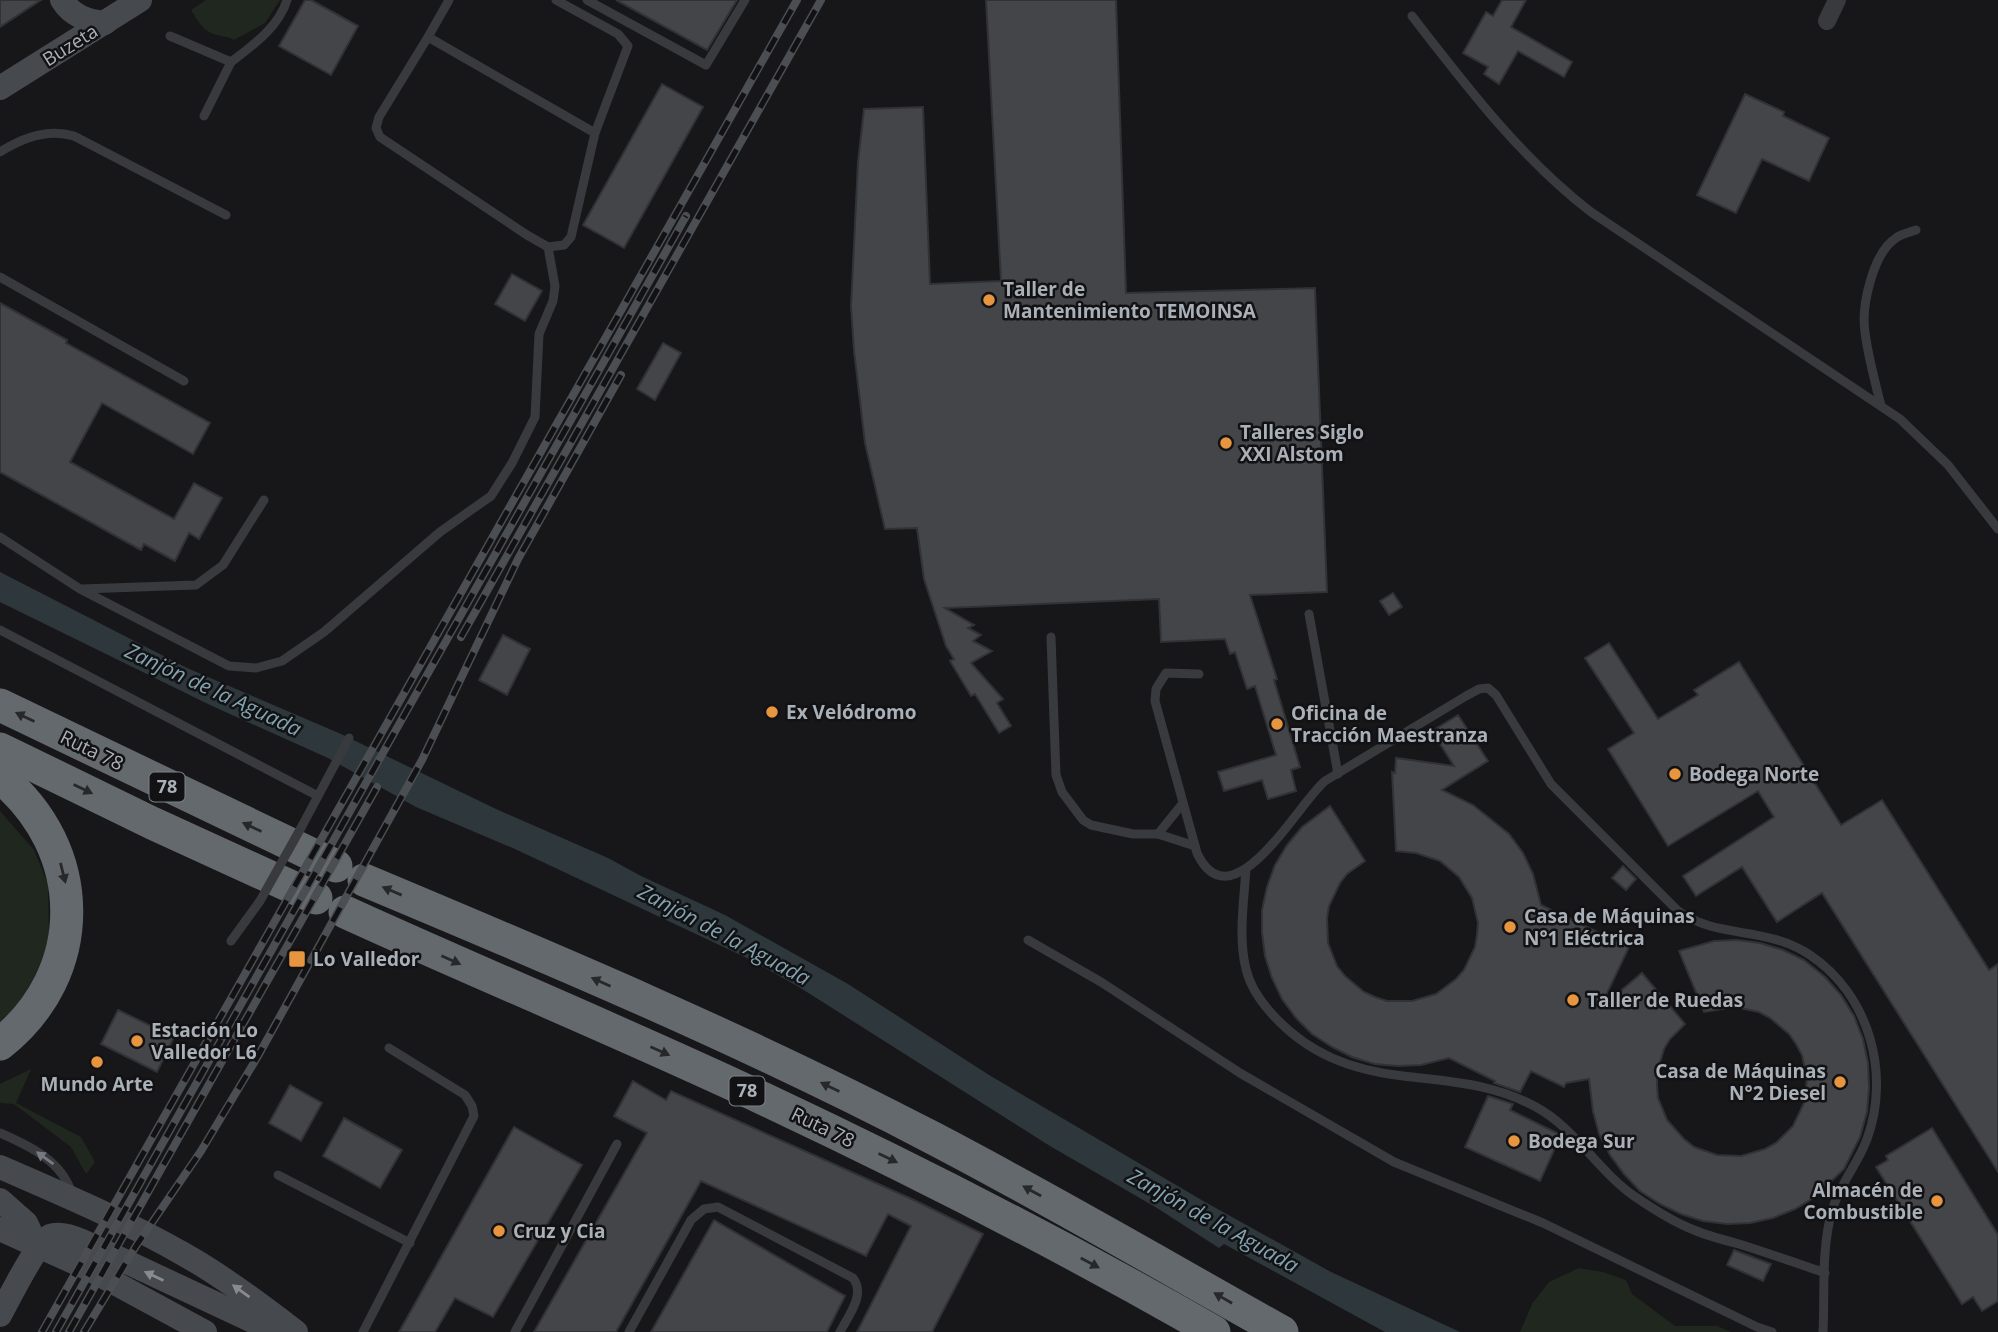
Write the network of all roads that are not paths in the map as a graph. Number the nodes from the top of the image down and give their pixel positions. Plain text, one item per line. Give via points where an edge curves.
1 (140, 0) edge
2 (287, 0) edge
3 (449, 0) edge
4 (555, 0) edge
5 (587, 0) edge
6 (745, 0) edge
7 (1837, 0) edge
8 (64, 3) edge
9 (1412, 16) dead end
10 (1827, 21) dead end
11 (105, 23) junction
12 (170, 36) dead end
13 (428, 37) junction
14 (60, 52) junction
15 (231, 62) junction
16 (0, 88) edge
17 (204, 116) dead end
18 (594, 133) junction
19 (0, 152) edge
20 (226, 215) dead end
21 (1916, 230) dead end
22 (548, 247) junction
23 (0, 277) edge
24 (184, 381) dead end
25 (1881, 406) junction
26 (264, 500) dead end
27 (1998, 529) edge
28 (0, 537) edge
29 (80, 589) junction
30 (1309, 614) dead end
31 (0, 630) edge
32 (1051, 637) dead end
33 (1199, 674) dead end
34 (0, 705) edge
35 (349, 738) dead end
36 (0, 749) edge
37 (1338, 774) junction
38 (0, 777) edge
39 (318, 796) junction
40 (1183, 803) junction
41 (1158, 834) junction
42 (1195, 846) junction
43 (1246, 869) junction
44 (1028, 940) dead end
45 (232, 941) dead end
46 (0, 1044) edge
47 (389, 1048) dead end
48 (0, 1133) edge
49 (617, 1144) dead end
50 (0, 1167) edge
51 (278, 1175) dead end
52 (73, 1199) junction
53 (0, 1200) edge
54 (0, 1229) edge
55 (410, 1243) junction
56 (38, 1248) junction
57 (1825, 1273) junction
58 (0, 1315) edge
59 (205, 1332) edge
60 (276, 1332) edge
61 (296, 1332) edge
62 (363, 1332) edge
63 (515, 1332) edge
64 (629, 1332) edge
65 (840, 1332) edge
66 (1214, 1332) edge
67 (1282, 1332) edge
68 (1772, 1332) edge
69 (1823, 1332) edge

1 - 11 main road, Buzeta
2 - 15 lane via 279,19
3 - 13 lane
4 - 18 lane via 618,34 628,46
5 - 6 lane via 706,65
7 - 10 street
8 - 11 main road via 86,19
8 - 14 main road via 68,24
9 - 25 lane via 1497,124 1567,194
11 - 14 main road, Buzeta
12 - 15 lane
13 - 18 lane
13 - 22 lane via 380,117 376,128 380,137
14 - 16 main road, Buzeta
15 - 17 lane
18 - 22 lane via 571,237 564,245
19 - 20 lane via 34,135 59,132
21 - 25 lane via 1896,237 1873,271 1864,330
22 - 29 lane via 555,286 539,334 535,417 512,463 491,496 440,531 324,632 282,661 256,668 229,666
23 - 24 lane
25 - 27 lane via 1948,465
26 - 29 lane via 223,565 196,585
28 - 29 lane
30 - 37 lane
31 - 39 lane
32 - 41 lane via 1056,775 1062,792 1091,825
33 - 40 lane via 1166,673 1155,695
67 -> 34 highway, Ruta 78 / 78 via 930,1136 834,1089 641,999 350,873
35 - 39 lane
36 -> 66 highway, Ruta 78 / 78 via 330,905 773,1103 938,1183
37 - 43 lane via 1317,788 1291,824
37 - 57 lane via 1466,696 1488,688 1550,784 1677,910 1709,927 1779,939 1810,955 1836,978 1866,1025 1877,1083 1866,1142 1833,1208
38 -> 46 highway via 29,806 47,833 63,872 68,914 47,990 27,1019
39 - 45 lane, bridge via 260,901
40 - 41 lane
40 - 42 lane
41 - 42 lane
42 - 43 lane via 1202,864 1212,872 1224,876
43 - 57 lane via 1245,968 1269,1011 1309,1048 1358,1067 1470,1083 1518,1099 1552,1118 1606,1174 1671,1219
44 - 68 lane via 1240,1073 1394,1161 1543,1223
47 - 55 lane via 465,1095 474,1116
52 -> 48 lane via 67,1179 50,1160
49 - 63 lane
50 - 52 main road
51 - 55 lane
61 -> 52 main road via 184,1254
53 - 56 main road via 26,1223
54 - 56 main road
55 - 62 lane
56 - 58 main road
56 - 59 main road via 108,1279
60 -> 56 main road via 75,1238 51,1236
57 - 69 lane
64 - 65 lane via 691,1220 704,1209 718,1207 853,1278 859,1291 857,1300

